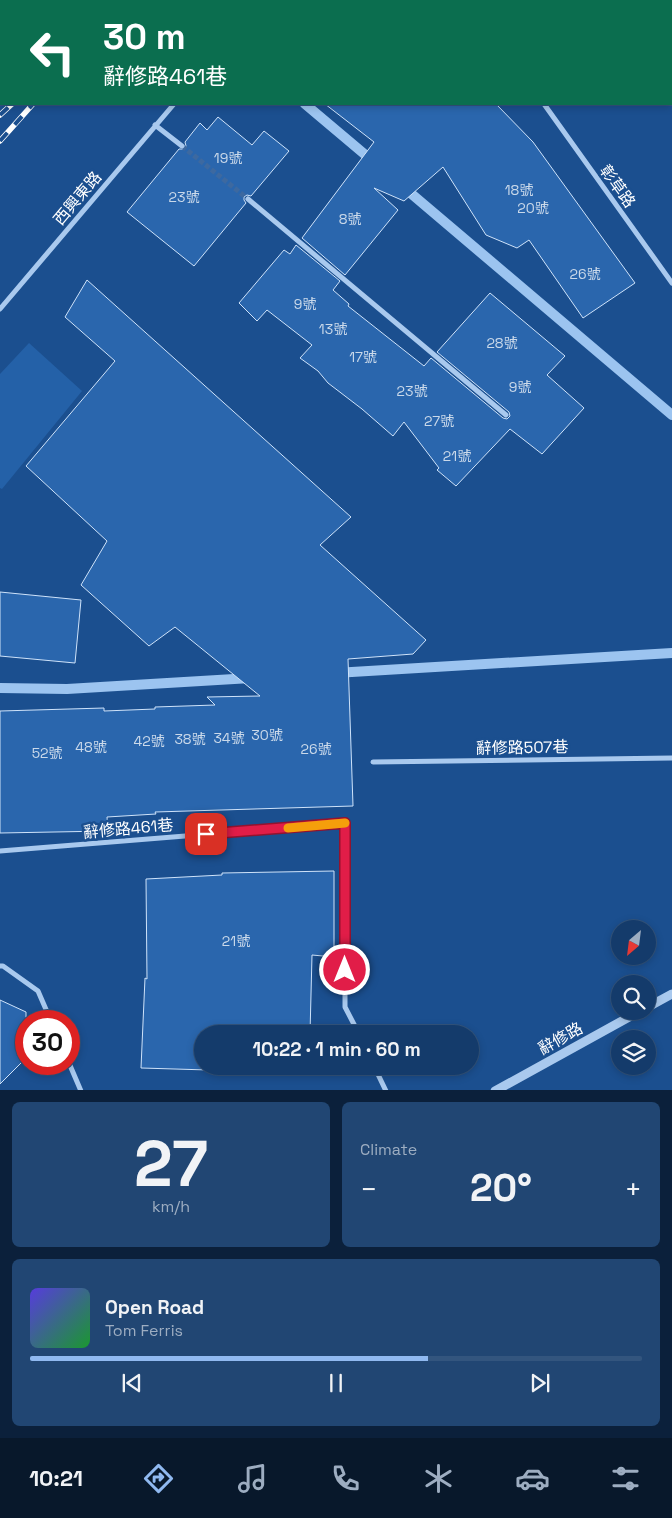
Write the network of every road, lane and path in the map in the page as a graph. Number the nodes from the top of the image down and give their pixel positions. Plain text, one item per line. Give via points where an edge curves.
1 (173, 105) edge
2 (545, 105) edge
3 (155, 125) junction
4 (182, 146) tunnel mouth
5 (248, 199) tunnel mouth
6 (672, 283) edge
7 (0, 309) edge
8 (506, 416) dead end
9 (672, 758) edge
10 (373, 762) dead end
11 (0, 851) edge
12 (0, 966) edge
13 (672, 994) edge
14 (656, 1003) edge
15 (46, 1010) edge
16 (623, 1020) edge
17 (354, 1025) edge
18 (74, 1075) edge
19 (378, 1075) edge
20 (81, 1090) edge
21 (386, 1090) edge
22 (494, 1090) edge

1 - 3 street, 西興東路
2 - 6 street, 彰草路
3 - 4 street
3 - 7 street, 西興東路
5 - 8 street
9 - 10 street, 辭修路507巷
11 - 17 street, 辭修路461巷 via 345,823 346,1007
12 - 15 street via 38,991
13 - 14 street
16 - 22 street, 辭修路
18 - 20 street
19 - 21 street

